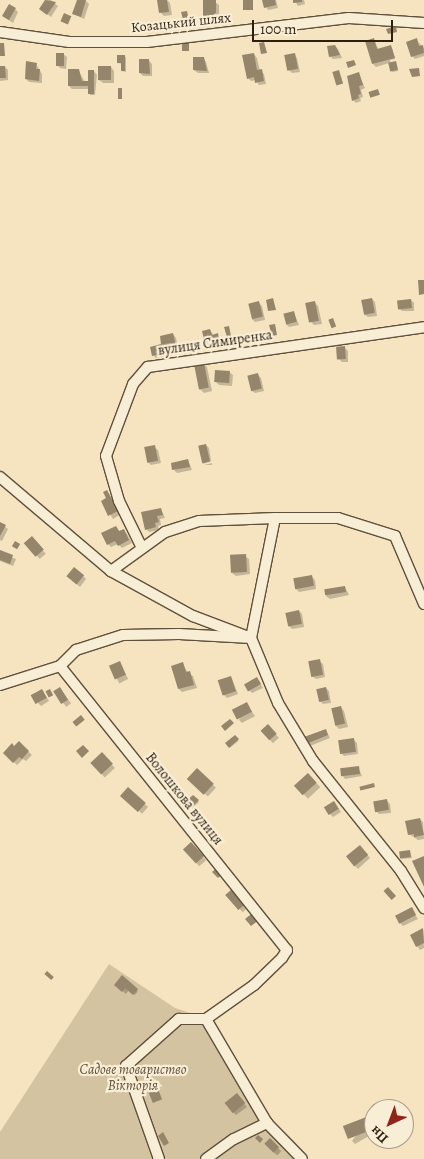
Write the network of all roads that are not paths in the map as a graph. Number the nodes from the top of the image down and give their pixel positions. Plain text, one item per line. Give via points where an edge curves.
1 (424, 23) edge
2 (0, 32) edge
3 (424, 327) edge
4 (0, 477) edge
5 (275, 518) junction
6 (142, 548) junction
7 (111, 571) junction
8 (424, 604) edge
9 (251, 638) junction
10 (60, 666) junction
11 (0, 685) edge
12 (424, 908) edge
13 (206, 1019) junction
14 (267, 1123) junction
15 (159, 1159) edge
16 (206, 1159) edge
17 (302, 1159) edge

1 - 2 street, Козацький шлях via 349,18 147,42 69,42
3 - 6 street, вулиця Симиренка via 148,367 133,384 106,456 119,501
4 - 7 street
5 - 6 street via 199,521 165,532
5 - 8 street via 338,518 395,536
5 - 9 street
6 - 7 street
7 - 9 street via 193,616
9 - 10 street via 124,635 76,650
9 - 12 street via 278,703 313,761 401,871
10 - 11 street
10 - 13 street, Волошкова вулиця via 287,950 254,985
13 - 14 street
13 - 15 street via 179,1019 126,1066
14 - 16 street via 234,1139
14 - 17 street

